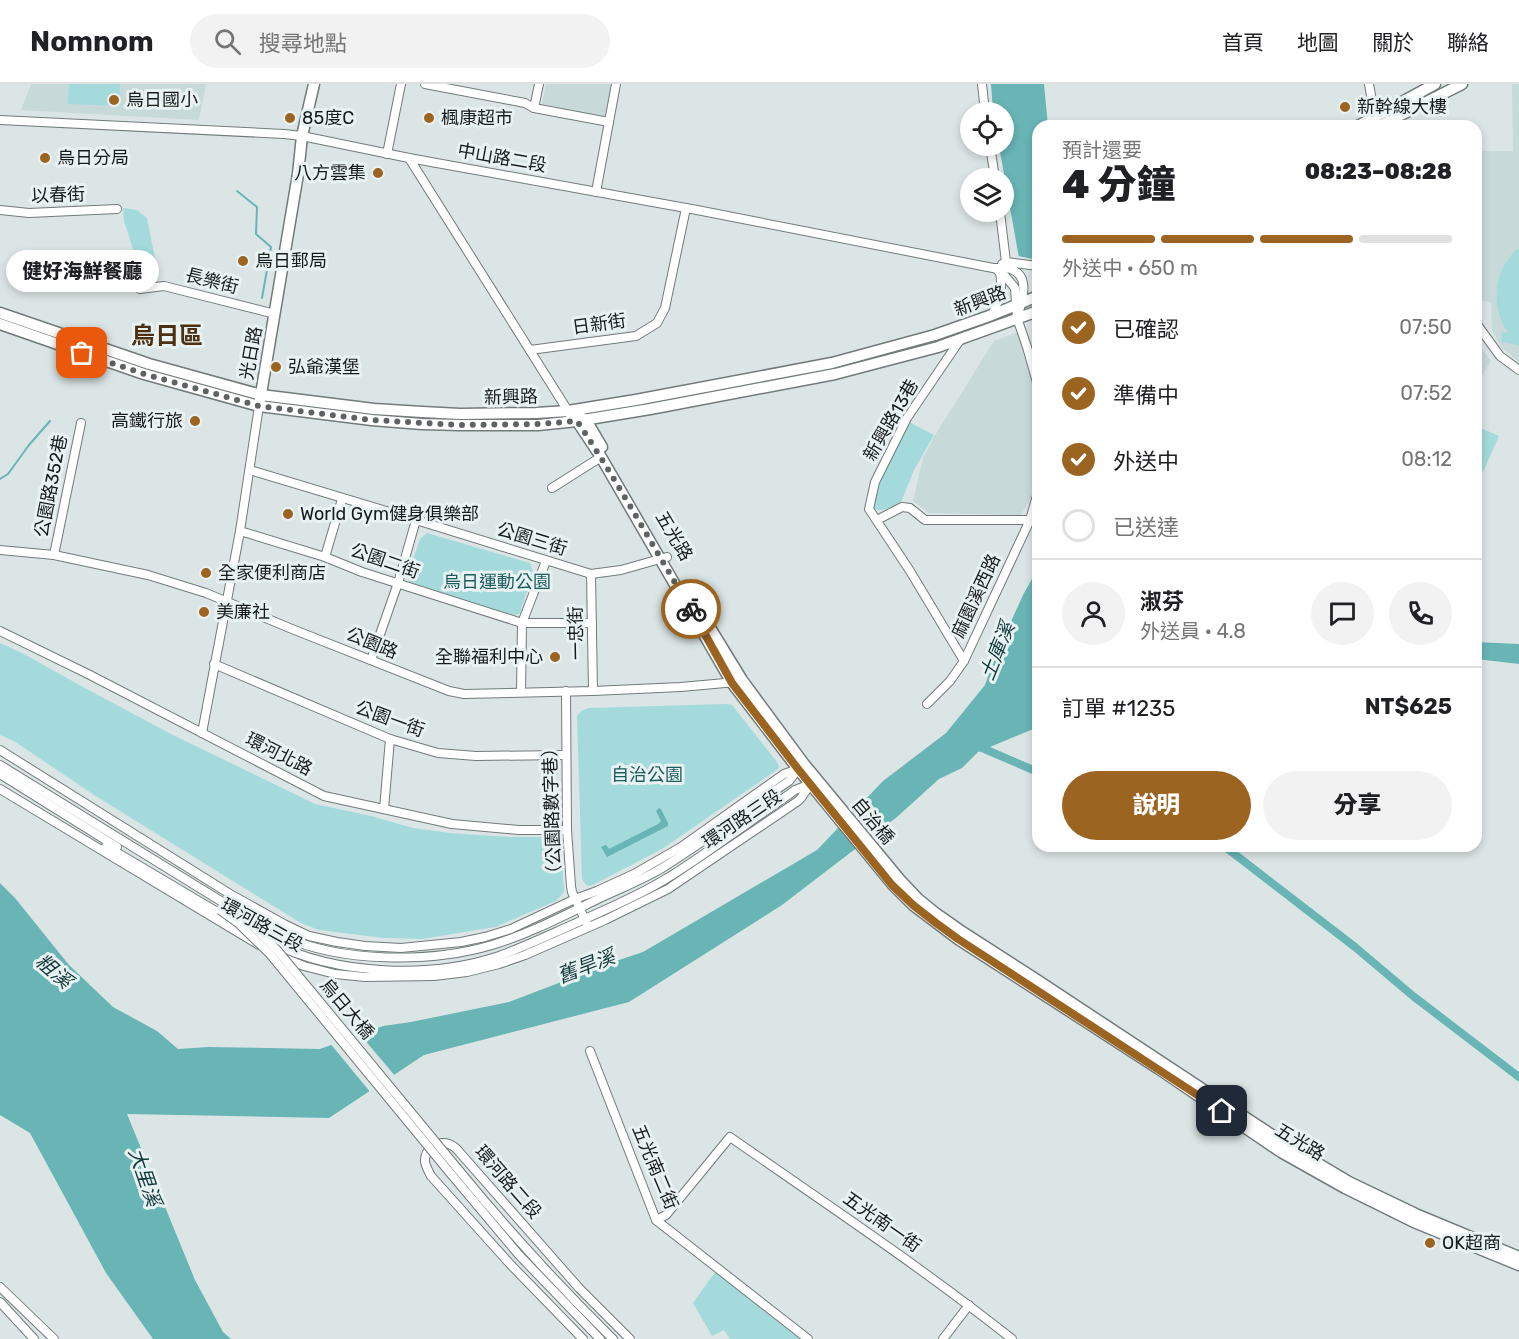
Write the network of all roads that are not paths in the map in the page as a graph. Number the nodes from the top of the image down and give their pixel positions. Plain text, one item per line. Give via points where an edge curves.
1 (314, 84) edge
2 (401, 84) edge
3 (425, 84) edge
4 (539, 84) edge
5 (616, 84) edge
6 (982, 84) edge
7 (1369, 84) edge
8 (1436, 84) edge
9 (1462, 84) edge
10 (984, 102) edge
11 (534, 108) junction
12 (0, 120) edge
13 (1376, 120) edge
14 (1382, 120) edge
15 (1384, 120) edge
16 (609, 122) junction
17 (302, 136) junction
18 (387, 153) junction
19 (410, 158) junction
20 (596, 192) junction
21 (686, 208) junction
22 (117, 209) dead end
23 (0, 210) edge
24 (1001, 222) edge
25 (1006, 262) junction
26 (1032, 265) edge
27 (997, 270) junction
28 (140, 289) dead end
29 (1032, 298) edge
30 (1021, 302) junction
31 (1032, 312) edge
32 (0, 313) edge
33 (275, 314) junction
34 (992, 315) junction
35 (1017, 318) junction
36 (0, 324) edge
37 (1482, 331) edge
38 (960, 340) junction
39 (530, 350) junction
40 (1032, 363) edge
41 (1519, 370) edge
42 (260, 401) junction
43 (568, 411) junction
44 (582, 420) junction
45 (81, 423) dead end
46 (601, 457) junction
47 (250, 470) junction
48 (552, 488) dead end
49 (342, 499) junction
50 (1032, 513) edge
51 (416, 520) junction
52 (877, 520) junction
53 (1030, 520) junction
54 (240, 531) junction
55 (0, 550) edge
56 (54, 555) junction
57 (325, 557) junction
58 (664, 558) junction
59 (546, 561) junction
60 (591, 574) junction
61 (398, 583) junction
62 (226, 601) junction
63 (522, 623) junction
64 (592, 623) junction
65 (0, 631) edge
66 (371, 660) junction
67 (964, 661) junction
68 (214, 664) junction
69 (737, 681) junction
70 (566, 691) junction
71 (593, 691) junction
72 (521, 692) junction
73 (927, 704) dead end
74 (202, 733) junction
75 (390, 740) junction
76 (0, 750) edge
77 (566, 755) junction
78 (0, 765) edge
79 (801, 767) junction
80 (0, 774) edge
81 (814, 782) junction
82 (0, 789) edge
83 (831, 803) joint
84 (384, 809) junction
85 (567, 830) junction
86 (883, 866) junction
87 (230, 894) junction
88 (575, 899) junction
89 (579, 908) junction
90 (586, 923) junction
91 (590, 1051) dead end
92 (492, 1218) junction
93 (656, 1220) junction
94 (1519, 1257) edge
95 (1519, 1265) edge
96 (0, 1287) edge
97 (0, 1302) edge
98 (969, 1305) junction
99 (34, 1339) edge
100 (54, 1339) edge
101 (584, 1339) edge
102 (600, 1339) edge
103 (613, 1339) edge
104 (630, 1339) edge
105 (808, 1339) edge
106 (943, 1339) edge
107 (1012, 1339) edge

1 - 17 main road, 光日路
2 - 18 street
3 - 11 street
4 - 11 street
5 - 16 street
6 - 10 street
7 - 13 street
8 - 14 main road
9 - 15 main road
11 - 16 street
12 - 17 street, 中山路二段
16 - 20 street
17 - 18 street, 中山路二段
17 - 33 main road, 光日路
18 - 19 street, 中山路二段
19 - 20 street, 中山路二段
19 - 39 street
20 - 21 street, 中山路二段
21 - 27 street, 中山路二段
21 - 39 street, 日新街 via 665,308 657,323 636,336
22 - 23 street, 以春街 via 29,213
24 - 25 street
25 - 26 street
25 - 27 street
27 - 30 street, 中山路二段 via 1012,269 1020,276 1024,285
27 - 34 street via 1002,287
28 - 33 street, 長樂街 via 164,286
29 - 30 main road, 新興路
30 - 34 main road, 新興路
30 - 35 street, 中山路二段
31 - 35 main road, 新興路
32 - 42 main road, 新興路
33 - 42 main road, 光日路
34 - 43 main road, 新興路 via 832,363
35 - 38 main road, 新興路
35 - 40 street
36 - 42 main road, 新興路 via 144,374
37 - 41 street via 1500,356
38 - 44 main road, 新興路 via 835,374
38 - 52 street, 新興路13巷 via 907,418 875,482 869,509
39 - 43 street
42 - 43 main road, 新興路 via 470,414
42 - 44 main road, 新興路 via 372,420 460,425
42 - 47 street, 光日路
43 - 44 main road, 五光路
44 - 46 main road, 五光路
44 - 58 main road, 五光路
45 - 56 street, 公園路352巷
46 - 48 street
46 - 58 main road, 五光路
47 - 49 street, 公園三街
47 - 54 street, 光日路
49 - 51 street, 公園三街
49 - 57 street
50 - 53 street, 麻園溪西路
51 - 59 street, 公園三街
51 - 61 street
52 - 53 street via 902,507 910,507 925,520
52 - 67 street
53 - 67 street, 麻園溪西路
54 - 57 street, 公園二街
54 - 62 street, 光日路
55 - 56 street, 公園路
56 - 62 street, 公園路 via 148,575
57 - 61 street, 公園二街
58 - 60 street, 公園三街
58 - 69 main road, 五光路
59 - 60 street, 公園三街
59 - 63 street
60 - 64 street, 一忠街
61 - 63 street, 公園二街
61 - 66 street
62 - 66 street, 公園路
62 - 68 street, 光日路
63 - 64 street, 公園二街
63 - 72 street
64 - 71 street, 一忠街
65 - 74 street, 環河北路
66 - 72 street, 公園路 via 449,691
67 - 73 street, 麻園溪西路
68 - 74 street, 光日路
68 - 75 street, 公園一街
69 - 71 street, 公園路
69 - 79 main road, 五光路
70 - 71 street, 公園路
70 - 72 street, 公園路
70 - 77 street, （公園路數字巷）
74 - 84 street, 環河北路 via 324,796
75 - 77 street, 公園一街 via 438,753
75 - 84 street
76 - 87 street, 環河路三段
77 - 85 street, （公園路數字巷）
78 - 92 street, 烏日大橋, bridge via 243,916 284,959
79 - 81 main road, 五光路
79 - 88 street, 環河路三段 via 784,774 681,847 625,878
79 - 89 street, 環河路三段 via 789,781 660,869
80 - 92 street, 烏日大橋, bridge via 220,910 256,939
81 - 83 main road, 五光路
81 - 90 street, 環河路三段 via 801,798 668,889 640,904
82 - 90 street, 環河路三段 via 249,940 304,966 335,974 402,978 467,972 525,955
83 - 86 main road, 自治橋
84 - 85 street, 環河北路 via 452,824
85 - 88 street, （公園路數字巷）
86 - 94 main road, 五光路 via 918,899 964,933 1287,1145 1348,1182
86 - 95 main road, 五光路 via 892,885 936,923 1281,1152 1414,1222
87 - 88 street, 環河路三段 via 309,936 401,948 485,937
87 - 89 street, 環河路三段 via 280,935 308,946 366,956 463,952 514,937
88 - 89 street, （公園路數字巷）
89 - 90 street, （公園路數字巷）
91 - 93 street, 五光南二街
92 - 102 street, 烏日大橋 via 542,1279
92 - 103 street, 烏日大橋
93 - 98 street, 五光南一街 via 666,1215 730,1137
93 - 105 street, 五光南二街
96 - 100 street
97 - 99 street
98 - 106 street
98 - 107 street, 五光南一街
101 - 104 street, 環河路二段 via 431,1176 425,1160 432,1147 448,1144 461,1154 579,1288

